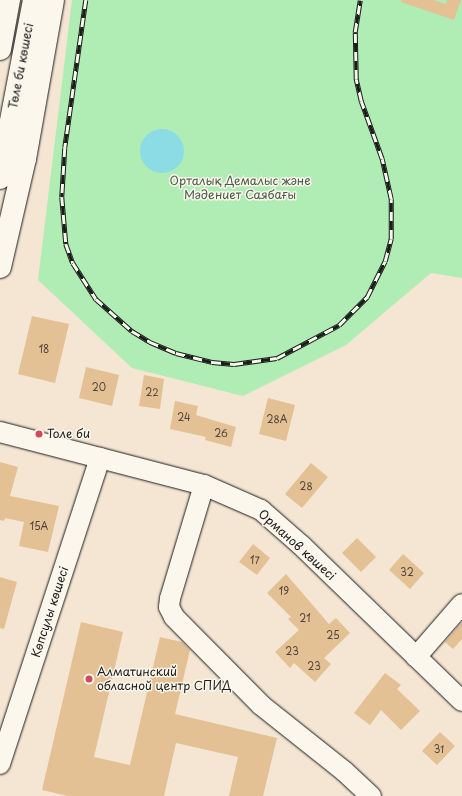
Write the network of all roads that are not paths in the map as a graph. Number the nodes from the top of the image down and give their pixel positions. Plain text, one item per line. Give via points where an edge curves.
1 (53, 0) edge
2 (8, 8) edge
3 (32, 10) edge
4 (0, 49) edge
5 (0, 178) edge
6 (0, 267) edge
7 (0, 432) edge
8 (100, 458) junction
9 (204, 485) junction
10 (462, 604) edge
11 (416, 657) junction
12 (462, 701) edge
13 (2, 753) edge
14 (371, 796) edge

1 - 6 main road via 25,158
2 - 4 main road, Төле би көшесі
3 - 5 main road, Төле би көшесі
7 - 8 street, Орманов көшесі
8 - 9 street, Орманов көшесі
8 - 13 street, Көпсулы көшесі
9 - 11 street, Орманов көшесі via 261,510 301,545
9 - 14 street via 170,598 169,607 174,617 261,705 344,771
10 - 11 street
11 - 12 street, Орманов көшесі

